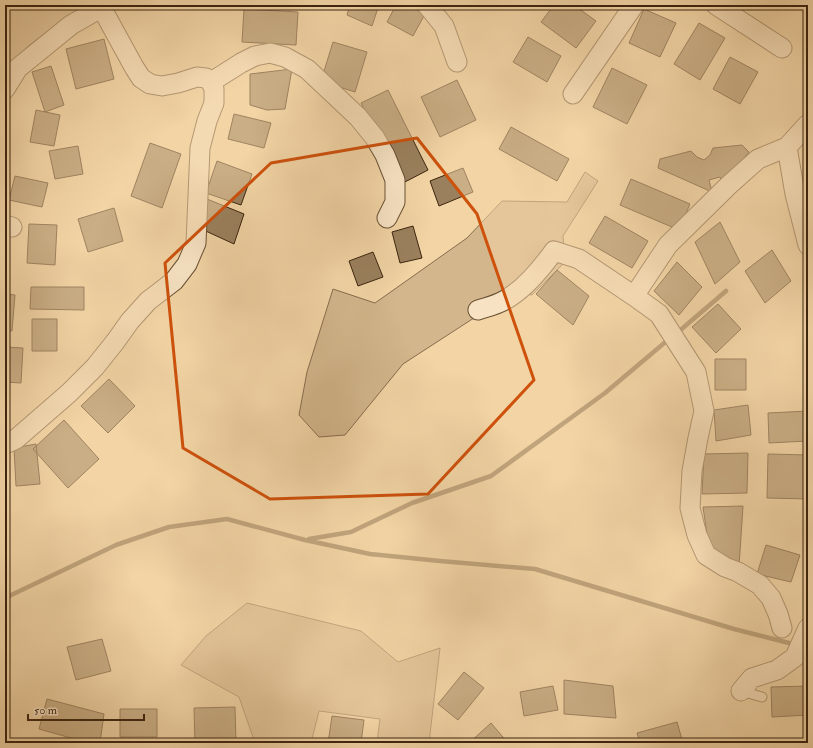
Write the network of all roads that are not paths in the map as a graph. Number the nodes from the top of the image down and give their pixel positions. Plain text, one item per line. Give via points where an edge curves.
1 (427, 5) edge
2 (634, 5) edge
3 (716, 5) edge
4 (102, 6) edge
5 (782, 48) dead end
6 (458, 62) dead end
7 (211, 82) junction
8 (5, 89) edge
9 (573, 94) dead end
10 (808, 124) edge
11 (787, 147) junction
12 (387, 218) dead end
13 (808, 245) edge
14 (634, 296) junction
15 (478, 310) dead end
16 (5, 444) edge
17 (782, 628) dead end
18 (808, 628) edge
19 (741, 691) joint
20 (762, 697) dead end

1 - 6 street via 444,26
2 - 9 street
3 - 5 street
4 - 7 street via 141,78 150,84 162,86 197,77 206,78
4 - 8 street via 70,25 18,68
7 - 12 street via 255,56 270,53 285,57 307,69 358,118 385,155 395,180 395,202
7 - 16 street via 214,103 200,148 196,243 187,264 174,281 148,301 95,367 69,393 16,439
10 - 11 street
11 - 13 street via 795,194
11 - 14 street via 758,159 729,185 668,245
14 - 15 street via 579,259 554,251 541,268 512,296
14 - 17 street via 659,314 696,372 704,411 692,472 690,508 697,535 706,554 724,567 760,585 771,598
18 - 19 street via 795,656 777,670 752,678
19 - 20 lane

